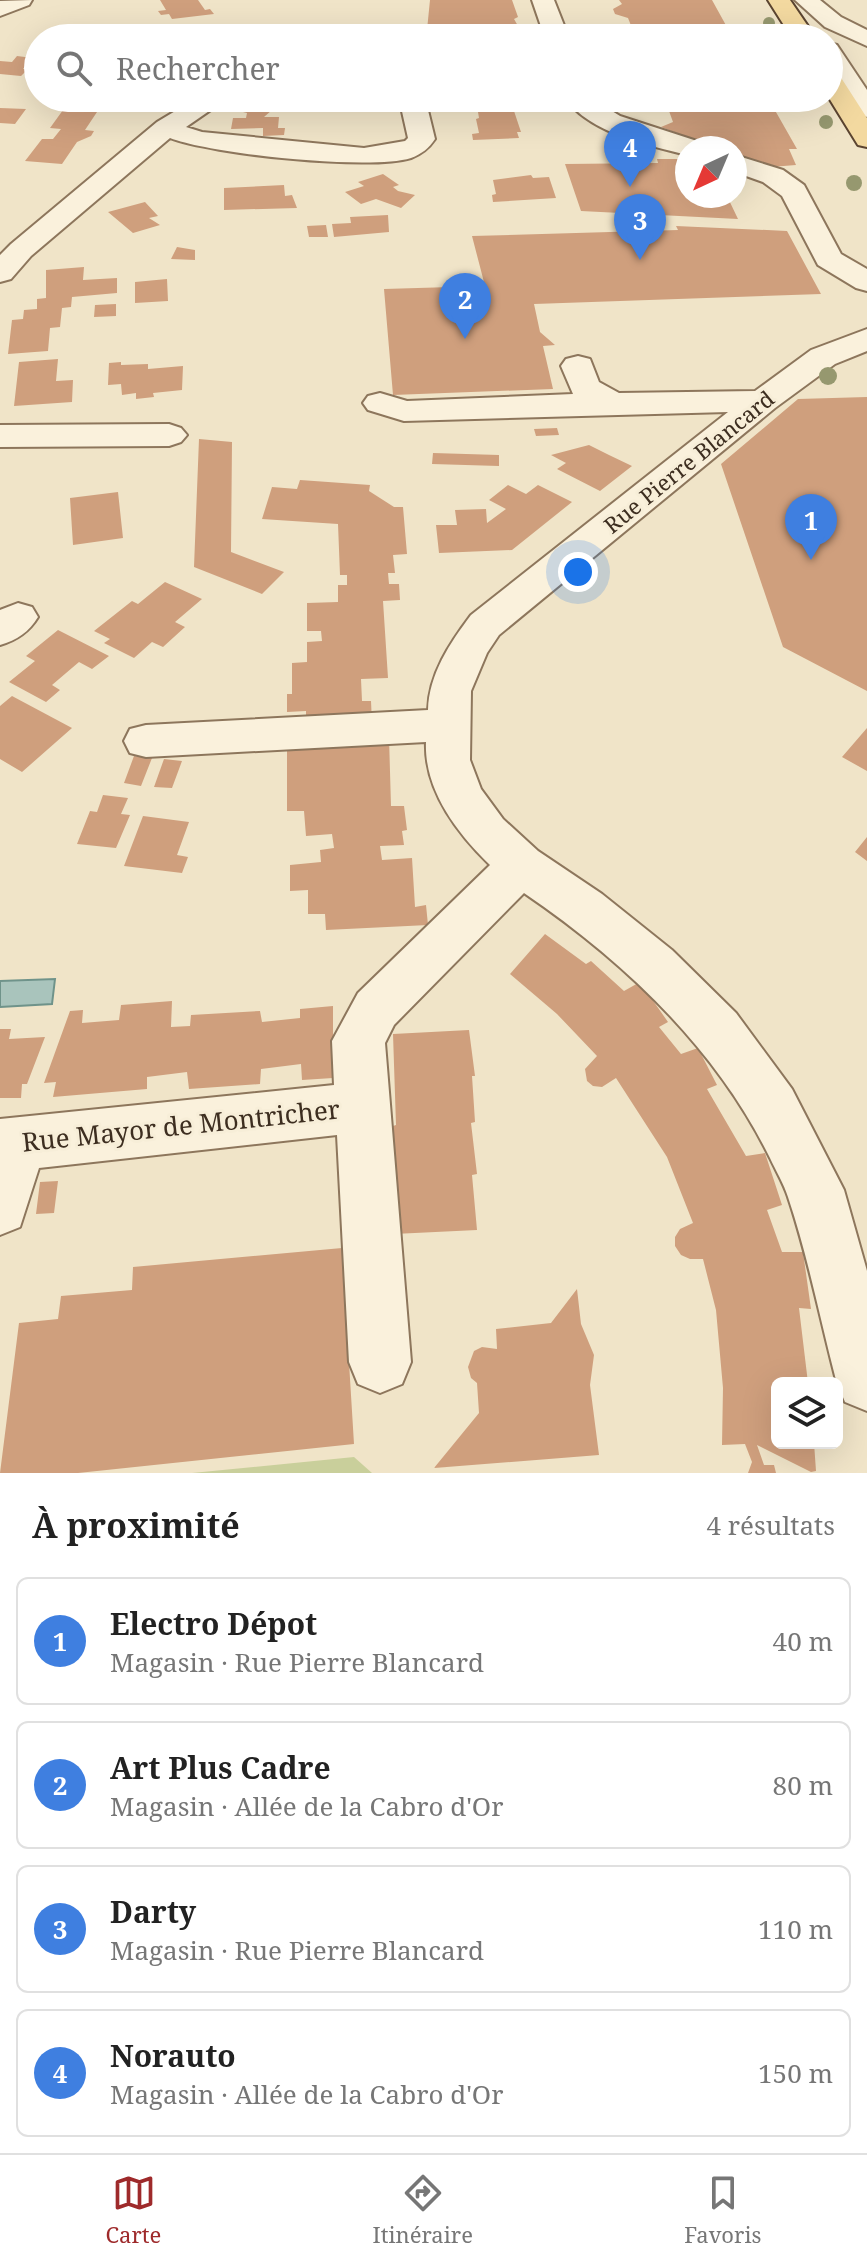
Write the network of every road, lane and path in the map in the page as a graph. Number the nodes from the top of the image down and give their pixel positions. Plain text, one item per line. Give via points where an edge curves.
1 (21, 0) edge
2 (543, 0) edge
3 (779, 0) edge
4 (797, 0) edge
5 (806, 0) edge
6 (0, 9) edge
7 (552, 24) edge
8 (795, 24) edge
9 (812, 24) edge
10 (837, 24) edge
11 (843, 27) edge
12 (867, 39) edge
13 (843, 72) edge
14 (843, 100) edge
15 (867, 109) edge
16 (192, 112) edge
17 (415, 112) edge
18 (591, 112) edge
19 (166, 128) junction
20 (867, 139) edge
21 (675, 143) edge
22 (747, 168) edge
23 (0, 273) edge
24 (865, 280) edge
25 (867, 339) edge
26 (578, 366) dead end
27 (763, 401) junction
28 (380, 403) dead end
29 (619, 403) junction
30 (169, 435) dead end
31 (0, 436) edge
32 (448, 725) junction
33 (146, 741) dead end
34 (521, 865) junction
35 (363, 1107) junction
36 (9, 1144) edge
37 (0, 1207) edge
38 (850, 1254) edge
39 (380, 1362) dead end
40 (867, 1380) edge

1 - 6 street
2 - 7 street
3 - 8 main road
4 - 9 street
5 - 10 street
11 - 12 street
13 - 15 street
14 - 20 main road
16 - 19 street
17 - 19 street via 422,139 414,147 383,156 198,140
18 - 21 street
19 - 23 street
22 - 24 street via 794,191 829,259
25 - 27 street, Rue Pierre Blancard via 823,357
26 - 29 street via 584,387
27 - 29 street
27 - 32 street, Rue Pierre Blancard via 485,625 450,691
28 - 29 street via 404,411
30 - 31 street
32 - 33 street
32 - 34 street, Rue Pierre Blancard via 448,760 461,796 486,832
34 - 35 street via 376,1009 358,1041
34 - 38 street, Rue Pierre Blancard via 585,908 654,965 717,1030 773,1107
35 - 36 street, Rue Mayor de Montricher
35 - 39 street
36 - 37 street
38 - 40 street, Rue Pierre Blancard

